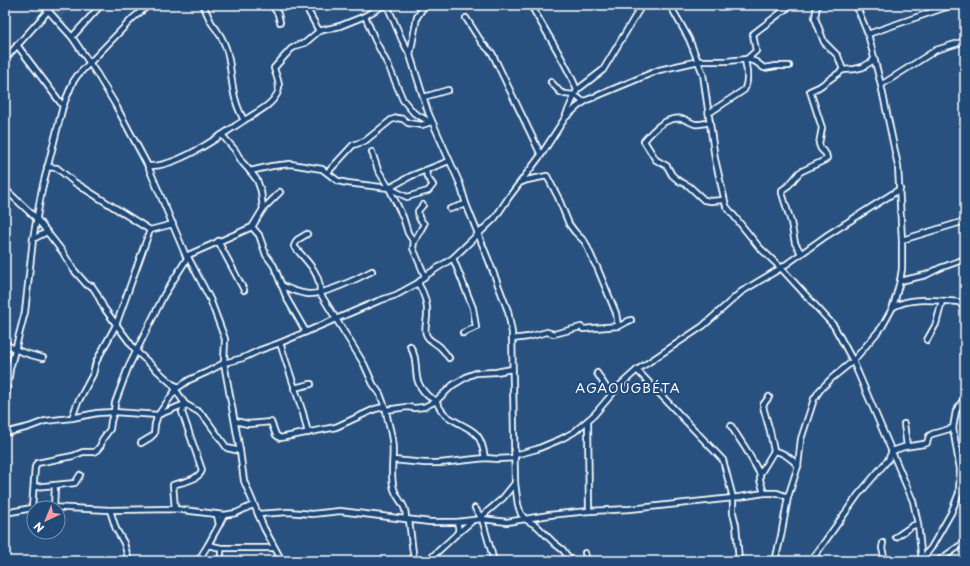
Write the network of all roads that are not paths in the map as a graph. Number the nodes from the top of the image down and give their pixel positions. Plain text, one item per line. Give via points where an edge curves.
1 (43, 5) edge
2 (101, 5) edge
3 (149, 5) edge
4 (203, 5) edge
5 (272, 5) edge
6 (305, 5) edge
7 (384, 5) edge
8 (387, 5) edge
9 (425, 5) edge
10 (531, 5) edge
11 (642, 5) edge
12 (670, 5) edge
13 (791, 5) edge
14 (817, 5) edge
15 (856, 5) edge
16 (952, 5) edge
17 (48, 11) junction
18 (365, 16) junction
19 (466, 18) dead end
20 (280, 22) dead end
21 (319, 31) junction
22 (868, 34) junction
23 (72, 37) junction
24 (965, 41) edge
25 (17, 45) junction
26 (410, 55) junction
27 (5, 59) edge
28 (746, 59) junction
29 (874, 60) junction
30 (699, 61) junction
31 (89, 64) junction
32 (789, 66) dead end
33 (843, 70) junction
34 (551, 82) dead end
35 (881, 85) junction
36 (448, 90) dead end
37 (577, 90) junction
38 (574, 95) junction
39 (424, 97) junction
40 (584, 102) junction
41 (63, 106) junction
42 (708, 113) junction
43 (565, 118) junction
44 (244, 120) junction
45 (431, 122) junction
46 (710, 122) junction
47 (222, 136) junction
48 (372, 152) dead end
49 (541, 155) junction
50 (449, 161) junction
51 (148, 166) junction
52 (47, 167) junction
53 (426, 170) junction
54 (250, 171) junction
55 (328, 172) junction
56 (520, 183) junction
57 (389, 188) junction
58 (5, 189) edge
59 (900, 189) junction
60 (280, 192) dead end
61 (724, 200) junction
62 (466, 204) junction
63 (423, 205) dead end
64 (263, 209) junction
65 (450, 209) dead end
66 (37, 219) junction
67 (965, 221) edge
68 (173, 224) junction
69 (252, 227) junction
70 (150, 230) junction
71 (47, 232) junction
72 (307, 234) dead end
73 (478, 235) junction
74 (33, 239) junction
75 (902, 240) junction
76 (218, 241) junction
77 (414, 242) junction
78 (801, 252) junction
79 (187, 256) junction
80 (453, 258) junction
81 (965, 259) edge
82 (781, 268) junction
83 (372, 271) dead end
84 (425, 276) junction
85 (900, 281) junction
86 (418, 283) junction
87 (281, 285) junction
88 (244, 290) dead end
89 (320, 293) junction
90 (942, 301) junction
91 (893, 307) junction
92 (965, 309) edge
93 (336, 320) junction
94 (631, 320) dead end
95 (116, 325) junction
96 (618, 326) junction
97 (306, 332) junction
98 (463, 333) dead end
99 (512, 339) junction
100 (928, 340) dead end
101 (280, 343) junction
102 (5, 344) edge
103 (410, 346) dead end
104 (14, 350) junction
105 (136, 351) junction
106 (43, 358) dead end
107 (449, 358) dead end
108 (853, 361) junction
109 (224, 363) junction
110 (512, 369) junction
111 (637, 370) junction
112 (597, 373) dead end
113 (311, 384) dead end
114 (177, 388) junction
115 (294, 388) junction
116 (612, 395) junction
117 (769, 397) dead end
118 (965, 397) edge
119 (436, 401) junction
120 (115, 403) junction
121 (5, 404) edge
122 (185, 404) junction
123 (385, 408) junction
124 (114, 412) junction
125 (103, 413) junction
126 (158, 415) junction
127 (72, 418) junction
128 (234, 421) junction
129 (588, 421) junction
130 (904, 424) dead end
131 (731, 426) dead end
132 (953, 428) junction
133 (5, 433) edge
134 (308, 433) junction
135 (141, 443) dead end
136 (907, 446) junction
137 (240, 451) junction
138 (774, 451) junction
139 (892, 451) junction
140 (515, 456) junction
141 (485, 458) junction
142 (965, 458) edge
143 (393, 460) junction
144 (888, 460) junction
145 (895, 460) junction
146 (959, 460) junction
147 (798, 466) junction
148 (760, 474) junction
149 (80, 475) dead end
150 (515, 483) junction
151 (55, 485) junction
152 (34, 487) junction
153 (764, 493) junction
154 (788, 497) junction
155 (734, 498) junction
156 (33, 500) edge
157 (54, 500) edge
158 (254, 505) junction
159 (66, 508) edge
160 (475, 508) dead end
161 (26, 509) edge
162 (110, 510) junction
163 (175, 510) junction
164 (589, 511) junction
165 (5, 513) edge
166 (258, 514) junction
167 (217, 515) junction
168 (224, 515) junction
169 (481, 518) junction
170 (525, 519) junction
171 (408, 520) junction
172 (457, 522) junction
173 (470, 522) junction
174 (918, 524) junction
175 (219, 526) junction
176 (458, 534) junction
177 (896, 537) dead end
178 (965, 542) edge
179 (883, 543) dead end
180 (208, 545) junction
181 (221, 548) junction
182 (274, 548) junction
183 (585, 553) dead end
184 (922, 560) edge
185 (129, 561) edge
186 (198, 561) edge
187 (221, 561) edge
188 (282, 561) edge
189 (414, 561) edge
190 (428, 561) edge
191 (494, 561) edge
192 (571, 561) edge
193 (587, 561) edge
194 (739, 561) edge
195 (776, 561) edge
196 (811, 561) edge
197 (885, 561) edge
198 (938, 561) edge

1 - 17 street
2 - 23 street
3 - 31 street
4 - 44 street via 225,44 235,102
5 - 20 street
6 - 21 street
7 - 18 street
8 - 26 street
9 - 26 street via 417,18
10 - 37 street via 560,53
11 - 37 street via 603,70
12 - 30 street
13 - 28 street via 753,34 756,51
14 - 33 street via 815,18 824,42 838,56
15 - 22 street
16 - 22 street
17 - 23 street
17 - 25 street
18 - 21 street
18 - 45 street via 403,100 414,114
19 - 49 street via 482,43 492,53
21 - 44 street via 307,42 291,49 275,67 279,85 275,97
22 - 29 street
23 - 31 street
24 - 35 street via 936,50
25 - 27 street
25 - 41 street
26 - 39 street
28 - 30 street
28 - 32 street via 764,68
28 - 42 street via 747,76 744,90
29 - 33 street via 864,67
29 - 35 street
30 - 40 street via 659,70
30 - 42 street
31 - 41 street via 73,82
31 - 51 street via 115,104
33 - 78 street via 810,91 822,128 821,149 827,158 800,172 782,190 792,235
34 - 38 street via 560,92
35 - 59 street via 898,166
36 - 39 street
37 - 38 street
38 - 40 street
38 - 43 street
39 - 45 street
40 - 43 street
41 - 52 street
42 - 46 street
43 - 49 street
44 - 47 street
45 - 50 street
45 - 55 street via 422,125 397,118 391,120 365,141 353,145
46 - 61 street
46 - 61 street via 696,124 684,119 670,121 653,130 644,141 656,160 667,166 672,175 704,200
47 - 51 street via 167,163 156,167
47 - 54 street
48 - 57 street via 378,170
49 - 56 street
50 - 53 street
50 - 62 street
51 - 68 street
52 - 66 street
52 - 70 street via 57,168 74,182
53 - 57 street
53 - 57 street via 427,177 433,185 428,191 408,197
54 - 55 street via 290,164
54 - 64 street via 257,180
55 - 57 street via 338,181
56 - 73 street via 495,218
56 - 96 street via 546,176 569,224 585,242 598,267 616,313
57 - 77 street
58 - 66 street
59 - 75 street
59 - 78 street
60 - 64 street
61 - 82 street via 731,213 759,247
62 - 65 street
62 - 73 street
63 - 77 street via 418,211 419,218 424,224
64 - 69 street
66 - 71 street
66 - 74 street
67 - 75 street
68 - 70 street
68 - 79 street
69 - 76 street
69 - 87 street via 274,266
70 - 95 street
71 - 74 street
71 - 95 street via 87,285 92,286
72 - 89 street via 297,240 294,246 315,271
73 - 80 street
73 - 99 street via 508,311
74 - 104 street via 25,312
75 - 85 street
76 - 79 street
76 - 88 street
77 - 84 street via 412,248
78 - 82 street
79 - 105 street
79 - 109 street via 210,300 225,339
80 - 84 street
80 - 98 street via 475,317 476,327
81 - 85 street via 926,275
82 - 108 street via 834,326
82 - 111 street via 741,292 703,326
83 - 89 street
84 - 86 street
85 - 91 street
86 - 93 street
86 - 107 street via 428,313 426,335
87 - 89 street via 308,294
87 - 97 street
89 - 93 street
90 - 91 street via 917,300 902,302
90 - 92 street via 960,302
90 - 100 street via 936,324
91 - 108 street via 882,327
93 - 97 street
93 - 123 street via 364,364
94 - 96 street
95 - 105 street
95 - 127 street via 96,362
96 - 99 street via 581,327 554,334 547,332
97 - 101 street
99 - 110 street
101 - 109 street
101 - 115 street
102 - 104 street
103 - 119 street via 415,352 417,379 428,396
104 - 106 street
104 - 121 street
105 - 114 street
105 - 120 street
108 - 139 street
108 - 147 street via 832,378 814,398 801,439
109 - 114 street
109 - 128 street
110 - 119 street via 468,376 453,385
110 - 140 street
111 - 116 street
111 - 155 street via 723,460
112 - 116 street
113 - 115 street
114 - 122 street
114 - 126 street
115 - 134 street
116 - 129 street
117 - 138 street via 763,405
118 - 132 street via 956,411
119 - 123 street via 424,407
119 - 141 street via 446,415 471,428 483,444
120 - 124 street
120 - 125 street
122 - 126 street
122 - 137 street via 206,419 228,448
122 - 163 street via 182,412 202,470 195,478 173,485
123 - 134 street via 375,409 336,427
123 - 143 street via 392,440
124 - 125 street
124 - 126 street
124 - 152 street via 110,429 97,450 38,464 35,467
125 - 127 street
126 - 135 street via 154,434
127 - 133 street via 45,421 29,428
128 - 134 street via 248,424 271,422 276,436 280,438
128 - 137 street
129 - 140 street via 561,439
129 - 164 street
130 - 136 street
131 - 148 street
132 - 136 street via 932,434 924,444
132 - 146 street
136 - 139 street
137 - 158 street via 244,481
138 - 147 street via 787,456
138 - 148 street
139 - 144 street
139 - 145 street
140 - 141 street
140 - 150 street
141 - 143 street via 425,464
142 - 146 street
143 - 171 street via 394,488 405,507
144 - 145 street
144 - 196 street via 854,500
145 - 174 street via 913,501
146 - 184 street via 958,499
147 - 154 street
148 - 153 street
149 - 151 street via 75,483
150 - 169 street
150 - 170 street via 518,505
151 - 152 street
151 - 157 street
152 - 156 street
153 - 154 street via 777,493
153 - 155 street
154 - 195 street
155 - 164 street
155 - 194 street via 733,513
158 - 166 street
158 - 168 street
159 - 162 street
160 - 169 street
161 - 165 street
162 - 163 street
162 - 185 street
163 - 167 street
164 - 170 street
166 - 171 street via 340,511
166 - 182 street
167 - 168 street
167 - 175 street
168 - 175 street
169 - 170 street via 507,522
169 - 173 street
169 - 191 street
170 - 192 street via 563,550
171 - 172 street
171 - 189 street
172 - 173 street
172 - 176 street
173 - 176 street
174 - 177 street
174 - 184 street
175 - 180 street
176 - 190 street
178 - 198 street
179 - 197 street
180 - 181 street
180 - 186 street
181 - 182 street
181 - 187 street
182 - 188 street
183 - 193 street

